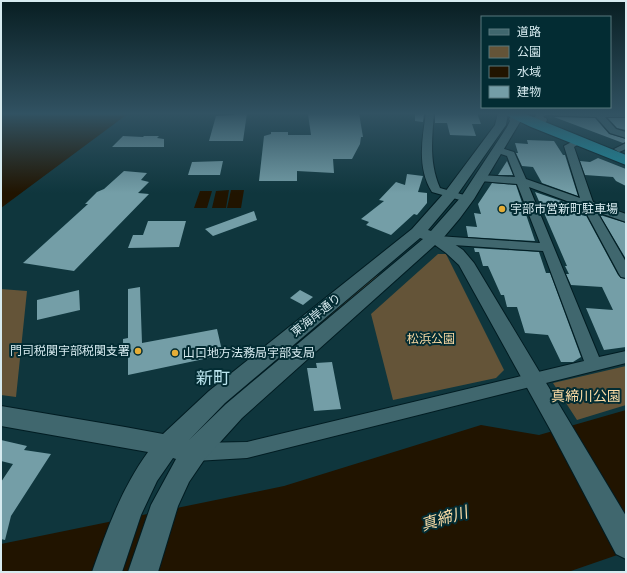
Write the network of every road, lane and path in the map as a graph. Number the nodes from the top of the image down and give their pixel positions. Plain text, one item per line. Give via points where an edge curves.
1 (429, 140) edge
2 (505, 140) edge
3 (506, 140) edge
4 (575, 140) edge
5 (589, 140) edge
6 (578, 141) junction
7 (498, 150) junction
8 (624, 152) edge
9 (480, 178) junction
10 (522, 181) junction
11 (458, 197) junction
12 (588, 205) junction
13 (626, 218) edge
14 (430, 236) junction
15 (547, 247) junction
16 (626, 274) edge
17 (626, 357) edge
18 (594, 364) junction
19 (534, 381) junction
20 (1, 416) edge
21 (166, 447) junction
22 (195, 452) junction
23 (626, 544) edge
24 (107, 572) edge
25 (142, 572) edge

1 - 11 street via 427,167 436,190
2 - 11 street, 東海岸通り
3 - 7 street, 東海岸通り
4 - 6 highway
5 - 8 highway
6 - 8 highway
6 - 12 street via 569,146
7 - 9 street, 東海岸通り
7 - 10 street via 511,154
9 - 10 street
9 - 11 street, 東海岸通り
10 - 12 street
10 - 15 street
11 - 14 street, 東海岸通り via 455,215
12 - 13 street
12 - 16 street
14 - 15 street
14 - 19 street via 457,252 466,263
14 - 21 street, 東海岸通り via 217,397
14 - 22 street, 東海岸通り via 234,411
15 - 18 street
17 - 18 street
18 - 19 street
19 - 22 street via 247,450
19 - 23 street
20 - 21 street via 125,437
21 - 22 street
21 - 24 street, 東海岸通り via 128,511
22 - 25 street, 東海岸通り via 180,474 166,505

